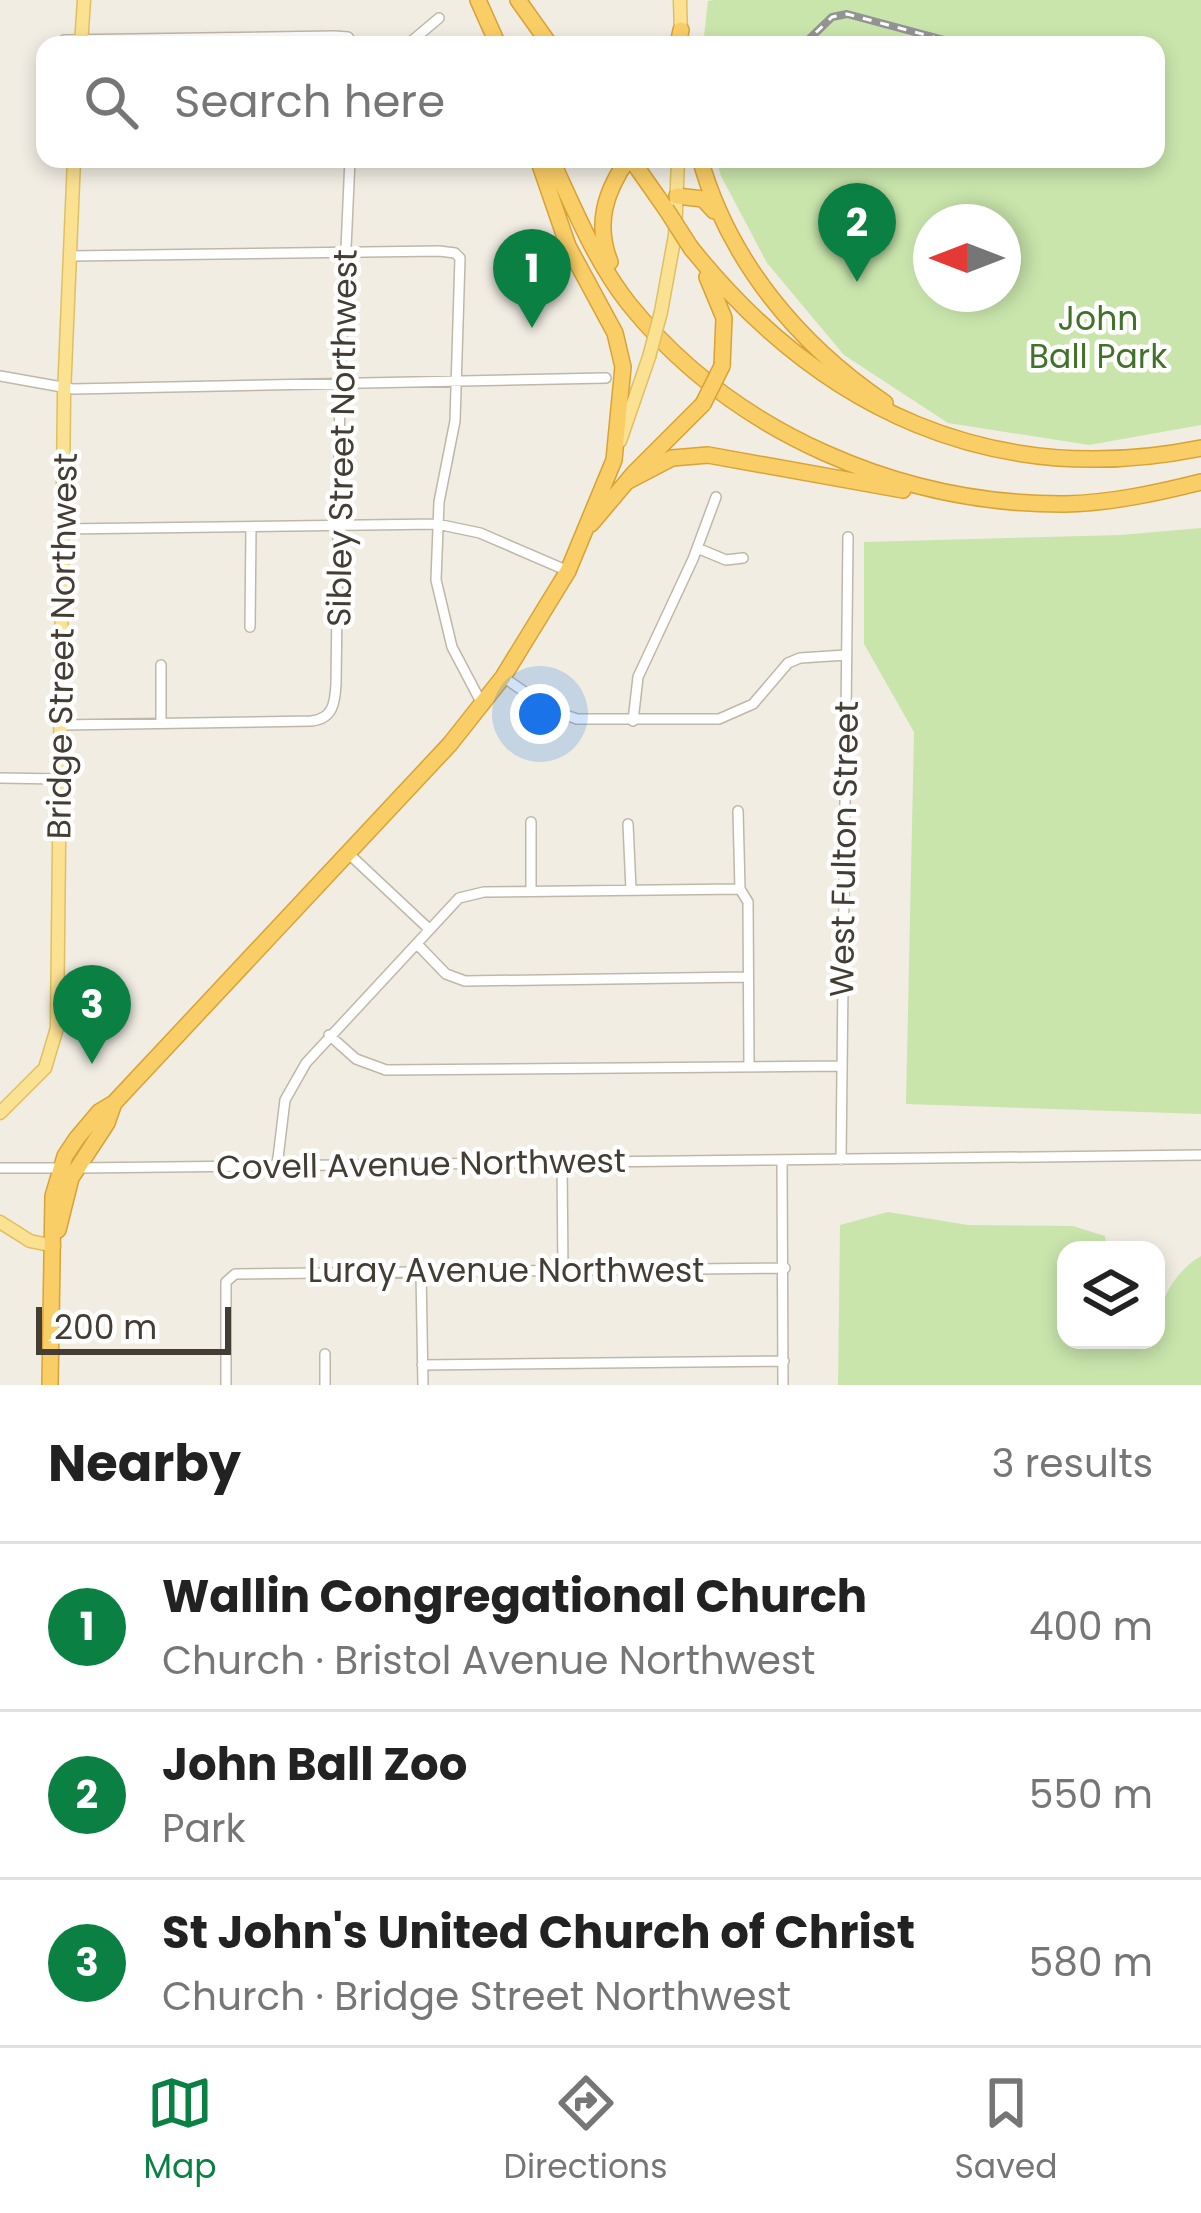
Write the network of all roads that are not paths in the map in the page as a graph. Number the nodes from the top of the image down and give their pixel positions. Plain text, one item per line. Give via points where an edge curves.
1 (84, 0) edge
2 (478, 0) edge
3 (518, 0) edge
4 (692, 0) edge
5 (439, 18) dead end
6 (681, 30) edge
7 (81, 36) edge
8 (418, 36) edge
9 (494, 36) edge
10 (544, 36) edge
11 (74, 168) edge
12 (350, 168) edge
13 (541, 168) edge
14 (555, 168) edge
15 (624, 168) edge
16 (637, 168) edge
17 (677, 168) edge
18 (703, 168) edge
19 (672, 203) junction
20 (724, 223) junction
21 (693, 250) junction
22 (346, 252) junction
23 (70, 256) junction
24 (643, 320) junction
25 (0, 376) edge
26 (606, 378) dead end
27 (457, 383) junction
28 (340, 385) junction
29 (64, 388) junction
30 (940, 434) junction
31 (1201, 448) edge
32 (614, 460) junction
33 (628, 482) junction
34 (1201, 482) edge
35 (716, 497) dead end
36 (1000, 500) junction
37 (437, 524) junction
38 (337, 525) junction
39 (251, 526) junction
40 (63, 529) junction
41 (586, 529) junction
42 (848, 538) dead end
43 (697, 548) junction
44 (743, 558) dead end
45 (568, 571) junction
46 (250, 627) dead end
47 (846, 655) junction
48 (161, 665) dead end
49 (503, 677) junction
50 (482, 704) junction
51 (634, 721) junction
52 (161, 723) junction
53 (61, 724) junction
54 (0, 778) edge
55 (61, 779) junction
56 (738, 811) dead end
57 (531, 822) dead end
58 (628, 824) dead end
59 (349, 854) junction
60 (740, 889) junction
61 (631, 890) junction
62 (531, 891) junction
63 (429, 929) junction
64 (417, 944) junction
65 (747, 977) junction
66 (329, 1034) junction
67 (749, 1066) junction
68 (842, 1066) junction
69 (0, 1113) edge
70 (1201, 1155) edge
71 (782, 1160) junction
72 (841, 1160) junction
73 (562, 1162) junction
74 (277, 1166) junction
75 (0, 1168) edge
76 (69, 1168) junction
77 (0, 1222) edge
78 (54, 1241) junction
79 (785, 1268) junction
80 (563, 1270) junction
81 (421, 1272) junction
82 (325, 1354) dead end
83 (784, 1361) junction
84 (422, 1365) junction
85 (50, 1385) edge
86 (226, 1385) edge
87 (325, 1385) edge
88 (423, 1385) edge
89 (783, 1385) edge

1 - 7 main road
2 - 9 highway
3 - 10 highway
4 - 6 main road
5 - 8 street
11 - 23 main road, Bridge Street Northwest
12 - 22 street, Sibley Street Northwest
13 - 32 highway via 568,246 621,350
14 - 24 highway via 590,241
15 - 24 highway via 608,192 603,244
16 - 19 highway
17 - 19 main road
18 - 20 highway
19 - 20 highway via 703,199
19 - 21 highway, bridge
19 - 32 main road, bridge via 661,312
20 - 30 highway via 776,307 806,338 863,388
21 - 30 highway via 809,366
21 - 33 highway, bridge via 724,318 722,366 703,404
22 - 23 street
22 - 27 street via 455,253 462,262
22 - 28 street, Sibley Street Northwest
23 - 29 main road, Bridge Street Northwest
24 - 36 highway via 703,379 812,447 911,483
25 - 29 street
26 - 27 street
27 - 28 street
27 - 37 street
28 - 29 street
28 - 38 street, Sibley Street Northwest
29 - 40 main road, Bridge Street Northwest
30 - 31 highway via 1053,458 1133,459
32 - 41 highway
33 - 36 highway via 672,458 708,455
33 - 41 highway
34 - 36 highway via 1118,500
35 - 43 street
37 - 38 street
37 - 45 street via 480,533
37 - 50 street via 440,602 461,669
38 - 39 street
38 - 52 street, Sibley Street Northwest via 336,684 328,715
39 - 40 street
39 - 46 street
40 - 53 main road, Bridge Street Northwest
41 - 45 highway
42 - 47 street, West Fulton Street
43 - 44 street
43 - 51 street via 638,677
45 - 49 highway
47 - 51 street via 788,663 737,714
47 - 68 street, West Fulton Street
48 - 52 street
49 - 50 highway
49 - 51 street via 563,715
50 - 59 highway
52 - 53 street
53 - 55 main road, Bridge Street Northwest
54 - 55 street
55 - 69 main road, Bridge Street Northwest via 54,1043 38,1078
56 - 60 street
57 - 62 street
58 - 61 street
59 - 63 street
59 - 76 highway via 87,1124
60 - 61 street
60 - 65 street via 748,902
61 - 62 street
62 - 63 street via 459,898
63 - 64 street
64 - 65 street via 446,974 465,981
64 - 66 street
65 - 67 street
66 - 67 street via 356,1059 386,1070
66 - 74 street via 285,1100
67 - 68 street
68 - 72 street, West Fulton Street
70 - 72 street, Covell Avenue Northwest
71 - 72 street, Covell Avenue Northwest
71 - 73 street, Covell Avenue Northwest
71 - 79 street
73 - 74 street, Covell Avenue Northwest
73 - 80 street
74 - 76 street, Covell Avenue Northwest
75 - 76 street, Covell Avenue Northwest
76 - 78 highway via 50,1211
77 - 78 main road via 30,1240
78 - 85 highway
79 - 80 street, Luray Avenue Northwest
79 - 83 street
80 - 81 street, Luray Avenue Northwest
81 - 84 street
81 - 86 street, Luray Avenue Northwest via 229,1277
82 - 87 street
83 - 84 street
83 - 89 street
84 - 88 street

